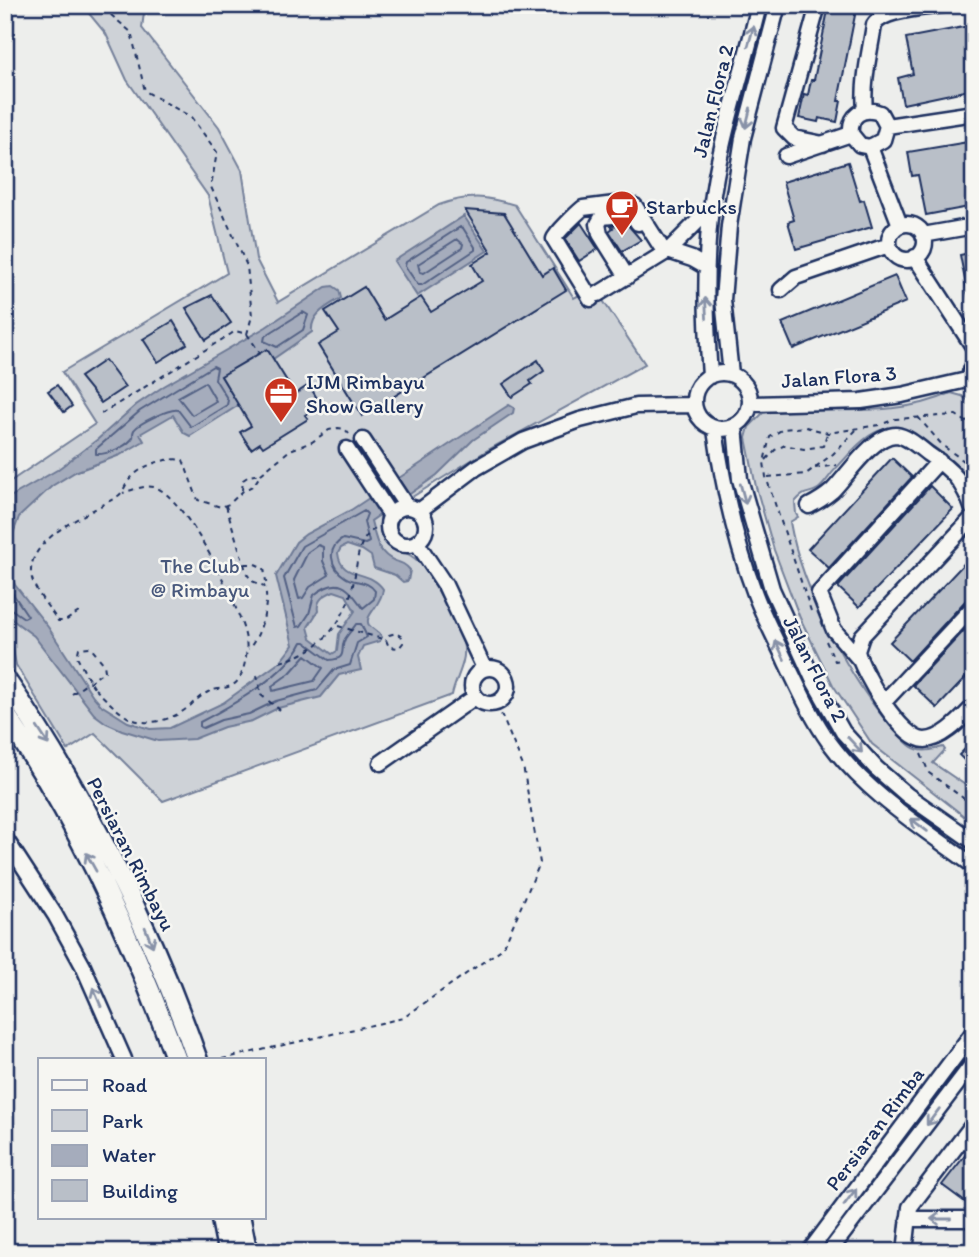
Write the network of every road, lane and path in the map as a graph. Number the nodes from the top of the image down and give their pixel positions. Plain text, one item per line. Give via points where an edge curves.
1 (103, 5) edge
2 (759, 5) edge
3 (778, 5) edge
4 (818, 5) edge
5 (943, 5) edge
6 (865, 110) junction
7 (974, 113) edge
8 (887, 126) junction
9 (851, 134) junction
10 (823, 144) junction
11 (870, 147) junction
12 (786, 156) dead end
13 (711, 208) junction
14 (900, 225) junction
15 (974, 226) edge
16 (923, 235) junction
17 (889, 245) junction
18 (664, 254) junction
19 (915, 257) junction
20 (706, 267) junction
21 (627, 276) junction
22 (781, 290) dead end
23 (247, 334) junction
24 (974, 348) edge
25 (260, 353) dead end
26 (974, 363) edge
27 (731, 374) junction
28 (710, 376) junction
29 (972, 381) edge
30 (751, 404) junction
31 (694, 405) junction
32 (101, 414) dead end
33 (918, 417) dead end
34 (735, 426) junction
35 (715, 429) junction
36 (858, 429) dead end
37 (828, 433) dead end
38 (354, 442) junction
39 (939, 461) junction
40 (764, 462) dead end
41 (974, 468) edge
42 (261, 474) junction
43 (766, 477) dead end
44 (243, 491) junction
45 (122, 494) junction
46 (225, 505) junction
47 (809, 506) dead end
48 (410, 507) junction
49 (390, 514) junction
50 (974, 514) edge
51 (375, 528) dead end
52 (417, 543) junction
53 (244, 564) junction
54 (267, 593) junction
55 (974, 606) edge
56 (79, 612) dead end
57 (338, 626) junction
58 (385, 639) junction
59 (246, 649) junction
60 (859, 659) junction
61 (279, 662) dead end
62 (484, 668) junction
63 (257, 676) dead end
64 (5, 679) edge
65 (73, 693) dead end
66 (475, 696) junction
67 (496, 702) junction
68 (884, 702) junction
69 (974, 706) edge
70 (279, 709) dead end
71 (5, 714) edge
72 (915, 737) junction
73 (380, 763) dead end
74 (974, 806) edge
75 (5, 838) edge
76 (974, 842) edge
77 (974, 866) edge
78 (974, 1031) edge
79 (124, 1058) edge
80 (176, 1058) edge
81 (197, 1058) edge
82 (226, 1058) edge
83 (974, 1062) edge
84 (974, 1123) edge
85 (225, 1219) edge
86 (908, 1219) junction
87 (974, 1219) edge
88 (842, 1245) edge
89 (228, 1252) edge
90 (247, 1252) edge
91 (809, 1252) edge
92 (829, 1252) edge
93 (905, 1252) edge

1 - 23 path via 131,32 145,92 191,117 217,152 211,187 247,266 253,316
13 -> 2 street, Jalan Flora 2
3 -> 27 street, Jalan Flora 2 via 743,138 729,226 723,300
4 - 10 street via 784,128 794,138
5 - 6 street via 877,19
6 - 8 street via 880,113
6 - 9 street via 851,121
7 - 8 street
8 - 11 street via 883,140
9 - 10 street
9 - 11 street via 860,145
10 - 12 street
11 - 14 street
13 - 18 street
13 - 20 street, Jalan Flora 2
14 - 16 street via 911,224
14 - 17 street via 892,231
15 - 16 street
16 - 19 street via 924,248
17 - 19 street via 899,258
17 - 22 street via 796,277
18 - 20 street via 692,259
18 - 21 street
18 - 21 street via 632,214 602,217 600,234
18 - 21 street via 635,206 623,203 583,208 558,231 554,239 595,297
19 - 24 street
28 -> 20 street, Jalan Flora 2
23 - 25 path
23 - 32 path via 231,334
26 - 29 street, Jalan Flora 3
27 - 28 street
27 - 30 street via 746,385
28 - 31 street via 698,387
29 - 30 street, Jalan Flora 3 via 861,401
30 - 34 street via 743,421
31 - 35 street via 701,421
31 - 48 street via 636,406 580,420 523,441
33 - 41 path via 943,446
34 - 35 street
34 -> 76 street, Jalan Flora 2 via 740,479 772,589 843,732 907,795
77 -> 35 street, Jalan Flora 2 via 880,794 829,742 756,596 723,483
36 - 43 path via 806,474
37 - 40 path via 822,446 785,445
38 - 42 path via 345,429 329,430 290,450
38 - 48 street
38 - 49 street via 374,491
39 - 47 street via 903,437 886,437 830,492
39 - 50 street via 958,477
39 - 60 street via 819,593 834,629
42 - 44 path
42 - 44 path via 243,480
44 - 46 path
45 - 46 path via 140,470 183,460 198,500
45 - 56 path via 57,531 34,556 33,583 58,621
45 - 59 path via 155,487 175,504 226,583
46 - 53 path
48 - 49 street
48 - 52 street via 426,521 425,534
49 - 52 street via 388,528 393,539 404,545
50 - 60 street via 862,636
51 - 57 path via 362,541 349,602
52 - 62 street via 444,585
53 - 54 path via 249,579 264,586
53 - 54 path via 264,568
54 - 59 path via 257,638
55 - 68 street
57 - 58 path
57 - 61 path via 306,653
58 - 58 path via 394,649 403,643 396,633
59 - 65 path, bridge via 239,679 232,687 210,691 164,721 124,716 95,689 86,676 77,657 79,648 90,648 105,671 89,683
60 - 68 street
62 - 66 street via 472,680
62 - 67 street via 497,668 508,683 506,695
63 - 70 path via 264,699
64 -> 81 main road, Persiaran Rimbayu via 52,751 143,921
66 - 67 street via 485,703
66 - 73 street
67 - 82 path via 523,766 540,863 503,948 403,1018
68 - 72 street
69 - 72 street via 936,737
80 -> 71 main road, Persiaran Rimbayu via 97,872
72 - 74 path via 929,774
79 -> 75 street via 83,966
91 -> 78 street, Persiaran Rimba
83 -> 88 street, Persiaran Rimba
84 - 86 street via 915,1199
85 - 89 main road
85 - 90 main road
87 -> 86 street
86 - 93 street
88 - 92 street, Persiaran Rimba

